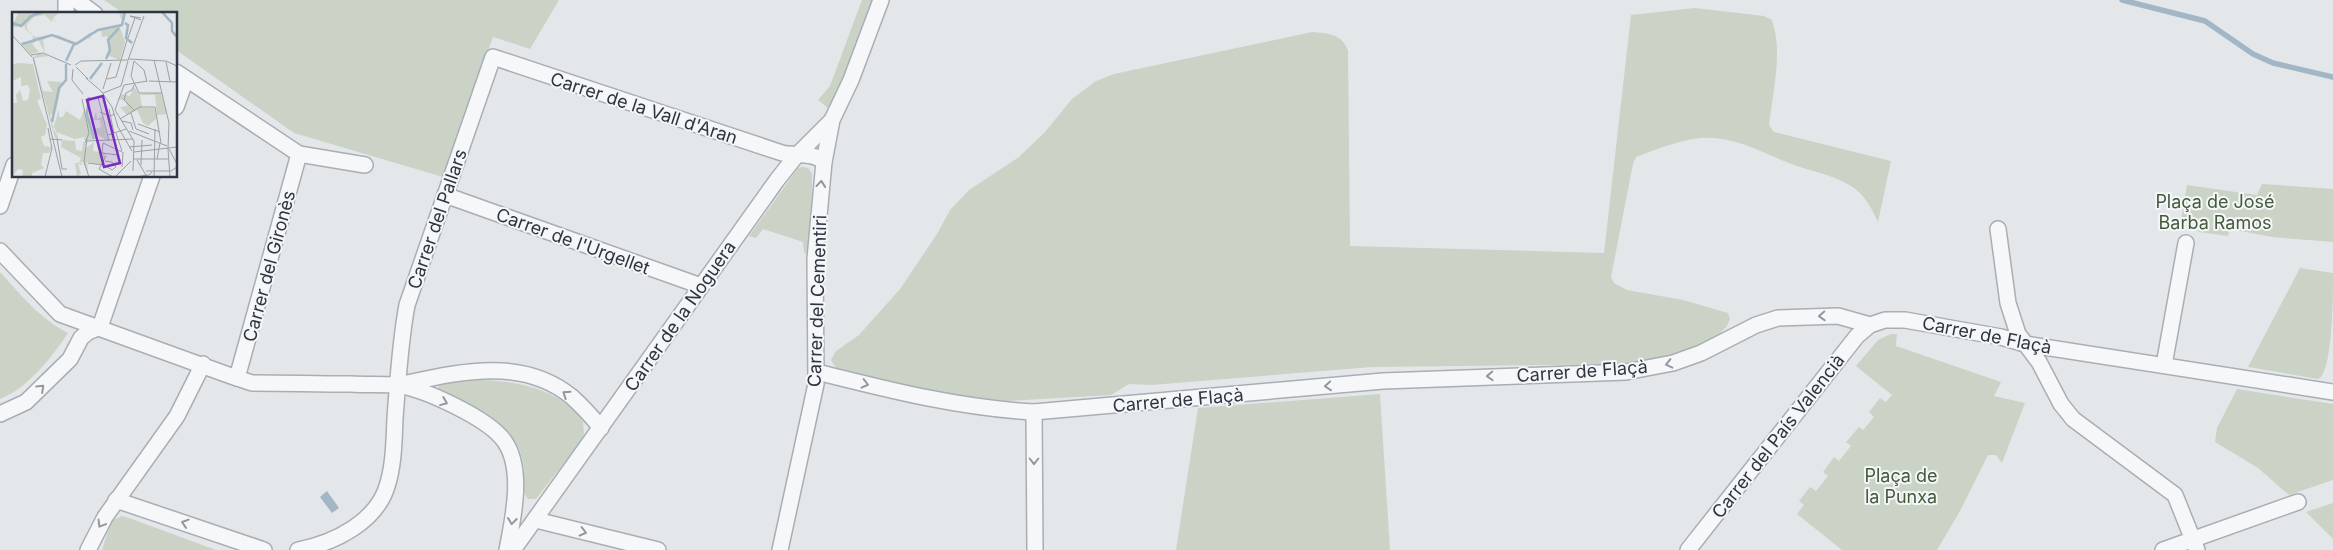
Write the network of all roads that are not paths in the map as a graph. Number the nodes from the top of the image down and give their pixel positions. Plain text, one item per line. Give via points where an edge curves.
1 (881, 0) edge
2 (80, 1) edge
3 (93, 12) edge
4 (493, 57) joint
5 (181, 76) edge
6 (178, 95) edge
7 (832, 120) junction
8 (299, 154) junction
9 (796, 156) junction
10 (824, 162) junction
11 (365, 165) dead end
12 (12, 170) edge
13 (151, 178) edge
14 (446, 195) junction
15 (1, 196) edge
16 (1998, 228) dead end
17 (2186, 243) dead end
18 (0, 252) edge
19 (701, 286) junction
20 (1870, 325) junction
21 (100, 327) junction
22 (2025, 344) junction
23 (203, 364) junction
24 (2164, 365) junction
25 (817, 372) junction
26 (238, 378) junction
27 (398, 385) junction
28 (2333, 392) edge
29 (1034, 412) junction
30 (0, 414) edge
31 (601, 428) junction
32 (515, 492) junction
33 (116, 500) junction
34 (2298, 502) dead end
35 (546, 504) junction
36 (536, 520) junction
37 (215, 534) junction
38 (2195, 545) edge
39 (88, 550) edge
40 (227, 550) edge
41 (264, 550) edge
42 (298, 550) edge
43 (507, 550) edge
44 (513, 550) edge
45 (658, 550) edge
46 (780, 550) edge
47 (1035, 550) edge
48 (1688, 550) edge
49 (2163, 550) edge

1 - 7 street, Carrer del Cementiri
2 - 3 street
4 - 9 street, Carrer de la Vall d'Aran
4 - 14 street, Carrer del Pallars
5 - 6 street
5 - 8 street
7 - 9 street, Carrer de la Noguera
7 - 10 street, Carrer del Cementiri
8 - 11 street
8 - 26 street, Carrer del Gironès
9 - 10 street, Carrer de la Vall d'Aran via 809,155
9 - 19 street, Carrer de la Noguera
25 -> 10 street, Carrer del Cementiri via 815,259
12 - 15 street
13 - 21 street
14 - 19 street, Carrer de l'Urgellet
14 - 27 street, Carrer del Pallars via 407,304 401,334
16 - 22 street via 2008,303 2018,334
17 - 24 street
18 - 21 street via 60,314
19 - 31 street, Carrer de la Noguera
20 - 22 street, Carrer de Flaçà via 1885,320 1904,320
20 -> 29 street, Carrer de Flaçà via 1838,316 1778,318 1756,324 1680,361 1626,372 1383,381
20 - 48 street, Carrer del País Valencià via 1857,336
21 - 23 street
30 -> 21 street via 26,402 70,359 81,338
22 - 24 street, Carrer de Flaçà
22 - 38 street via 2044,369 2061,404 2079,425 2175,495
23 - 26 street
23 - 33 street via 177,416
24 - 28 street, Carrer de Flaçà
25 -> 29 street, Carrer de Flaçà via 936,401
25 - 46 street, Carrer del Cementiri
26 - 27 street via 252,382
31 -> 27 street via 571,396 518,373 477,370
27 -> 32 street via 449,403 496,432 506,443 512,458
27 - 42 street, Carrer del Pallars via 393,460 388,485 378,504 338,539
29 -> 47 street
31 - 35 street, Carrer de la Noguera
32 - 35 street via 524,506 532,509
32 -> 43 street
37 -> 33 street
33 -> 39 street
34 - 38 street
35 - 36 street, Carrer de la Noguera
36 - 44 street, Carrer de la Noguera
36 -> 45 street
37 - 40 street
37 - 41 street
38 - 49 street

